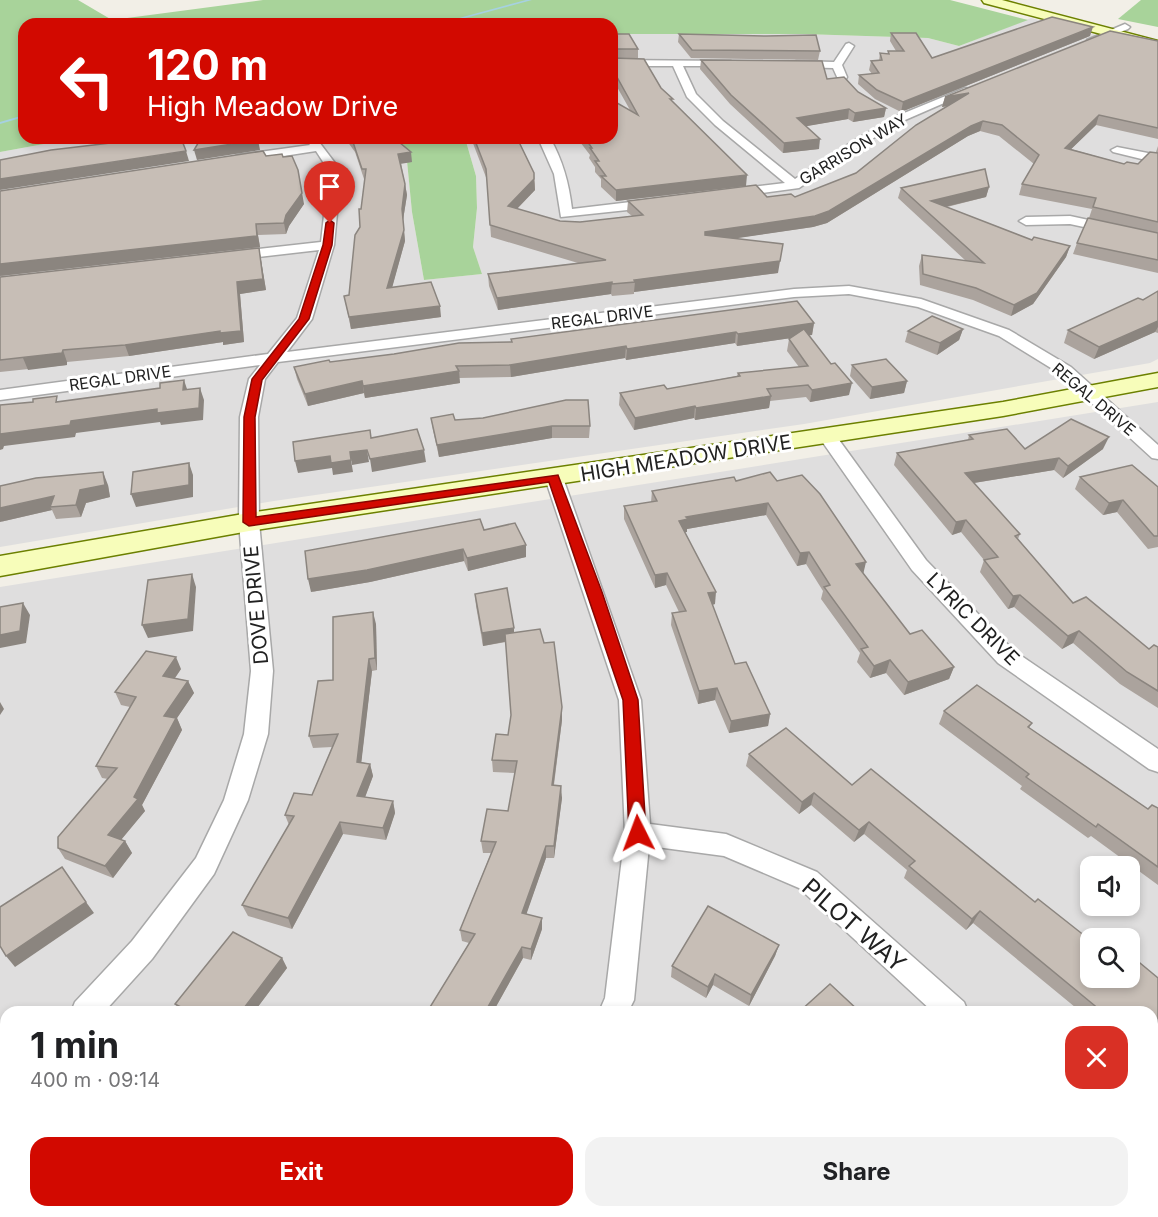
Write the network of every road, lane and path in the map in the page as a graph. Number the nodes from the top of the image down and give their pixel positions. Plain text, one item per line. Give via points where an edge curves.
1 (988, 0) edge
2 (1016, 2) edge
3 (1125, 27) junction
4 (1111, 33) junction
5 (1158, 36) edge
6 (1082, 44) edge
7 (1158, 45) edge
8 (849, 46) dead end
9 (618, 63) edge
10 (677, 63) junction
11 (734, 63) edge
12 (780, 64) edge
13 (837, 65) junction
14 (846, 84) edge
15 (975, 88) edge
16 (882, 111) edge
17 (901, 118) junction
18 (305, 144) edge
19 (316, 144) edge
20 (548, 144) edge
21 (1117, 150) dead end
22 (1158, 159) edge
23 (229, 160) edge
24 (795, 185) junction
25 (716, 195) edge
26 (670, 201) edge
27 (1026, 221) dead end
28 (1158, 239) edge
29 (327, 245) junction
30 (222, 257) edge
31 (274, 358) junction
32 (1158, 380) edge
33 (1090, 393) junction
34 (0, 395) edge
35 (828, 437) junction
36 (1158, 454) edge
37 (554, 478) junction
38 (249, 522) junction
39 (0, 566) edge
40 (1158, 762) edge
41 (638, 833) junction
42 (91, 1006) edge
43 (616, 1006) edge
44 (947, 1006) edge

1 - 2 street
2 - 3 street
2 - 4 street
3 - 4 street
3 - 5 street
4 - 6 street
4 - 7 street
8 - 13 street
9 - 10 street
10 - 11 street
10 - 24 street via 691,95
12 - 13 street
13 - 14 street
15 - 17 street, GARRISON WAY
16 - 17 street
17 - 24 street, GARRISON WAY
18 - 23 street
19 - 29 street, DOVE DRIVE via 335,171
20 - 26 street via 558,160 566,214
21 - 22 street
24 - 25 street, GARRISON WAY
27 - 28 street via 1070,220
29 - 30 street
29 - 31 street, DOVE DRIVE via 304,319
31 - 33 street, REGAL DRIVE via 783,294 849,290 921,303 1004,333 1065,370
31 - 34 street, REGAL DRIVE
31 - 38 street, DOVE DRIVE via 257,379 249,417
32 - 33 street, HIGH MEADOW DRIVE
33 - 35 street, HIGH MEADOW DRIVE
33 - 36 street, REGAL DRIVE
35 - 37 street, HIGH MEADOW DRIVE
35 - 40 street, LYRIC DRIVE via 919,565 1006,657
37 - 38 street, HIGH MEADOW DRIVE
37 - 41 street via 630,700
38 - 39 street, HIGH MEADOW DRIVE
38 - 42 street, DOVE DRIVE via 262,671 256,734 236,800 205,866 142,950
41 - 43 street
41 - 44 street, PILOT WAY via 726,845 808,880

